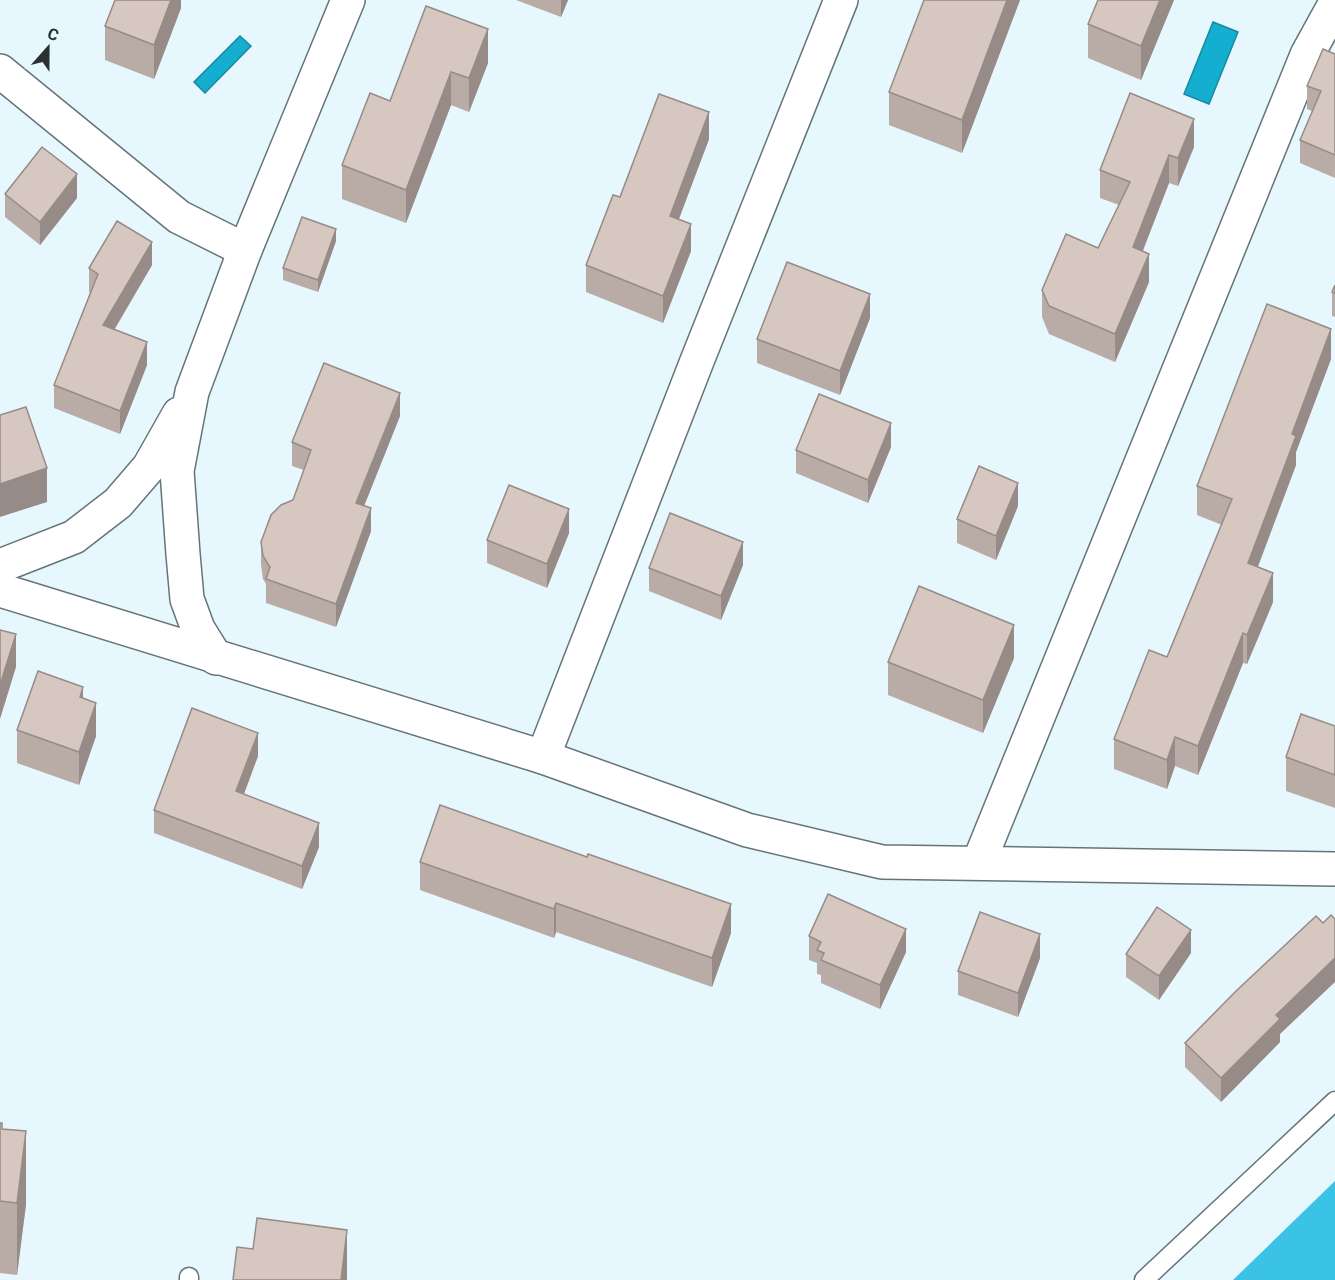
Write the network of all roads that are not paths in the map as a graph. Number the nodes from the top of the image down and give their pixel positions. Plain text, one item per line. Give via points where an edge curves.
1 (348, 0) edge
2 (841, 0) edge
3 (1335, 4) edge
4 (0, 71) edge
5 (245, 250) junction
6 (192, 392) junction
7 (0, 566) edge
8 (0, 590) edge
9 (216, 658) junction
10 (543, 757) junction
11 (979, 862) junction
12 (1335, 869) edge
13 (1335, 1101) edge
14 (1144, 1280) edge

1 - 5 street
2 - 10 street
3 - 11 street via 1307,55
4 - 5 street via 179,217
5 - 6 street
6 - 7 street via 149,467 118,502 74,537
6 - 9 street via 177,471 187,599 198,629
8 - 9 street
9 - 10 street
10 - 11 street via 747,830 882,862
11 - 12 street
13 - 14 lane

